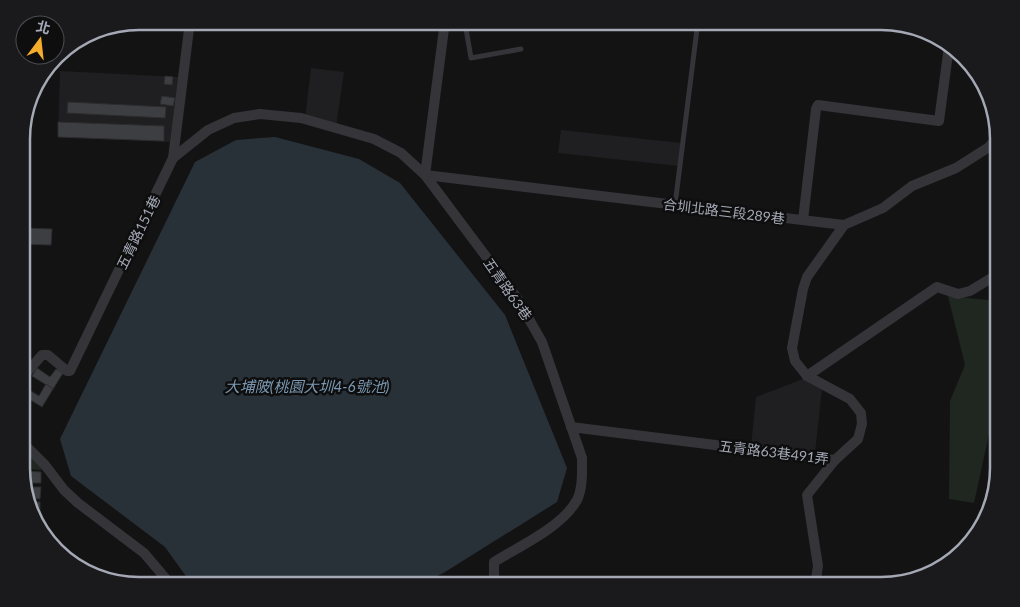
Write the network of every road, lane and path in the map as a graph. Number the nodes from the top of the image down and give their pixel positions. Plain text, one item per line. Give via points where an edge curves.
1 (189, 30) edge
2 (443, 30) edge
3 (466, 30) edge
4 (697, 30) edge
5 (521, 49) dead end
6 (948, 54) edge
7 (990, 146) edge
8 (174, 158) junction
9 (425, 175) junction
10 (675, 206) junction
11 (803, 220) junction
12 (844, 225) junction
13 (990, 279) edge
14 (30, 369) edge
15 (807, 376) junction
16 (571, 427) junction
17 (30, 450) edge
18 (835, 460) junction
19 (164, 577) edge
20 (494, 577) edge
21 (816, 577) edge

1 - 8 street, 五青路151巷
2 - 9 street
3 - 5 lane via 471,58
4 - 10 lane
6 - 11 street via 939,121 818,106
7 - 12 street via 956,168 912,186 883,208
8 - 9 street, 五青路63巷 via 208,130 234,118 260,114 301,118 374,139 401,153
8 - 14 street, 五青路151巷 via 70,371 48,355 42,355
9 - 10 street, 合圳北路三段289巷
9 - 16 street, 五青路63巷 via 517,298 542,342
10 - 11 street, 合圳北路三段289巷
11 - 12 street, 合圳北路三段289巷
12 - 15 street via 807,277 803,288 792,348 795,361
13 - 15 street via 958,294 937,287
15 - 18 street, 五青路63巷491弄 via 850,398 862,413 858,439
16 - 18 street, 五青路63巷491弄
16 - 20 street, 五青路63巷 via 582,458 583,474 578,498 554,524 494,562
17 - 19 street via 64,490 144,553
18 - 21 street via 807,494 818,566

